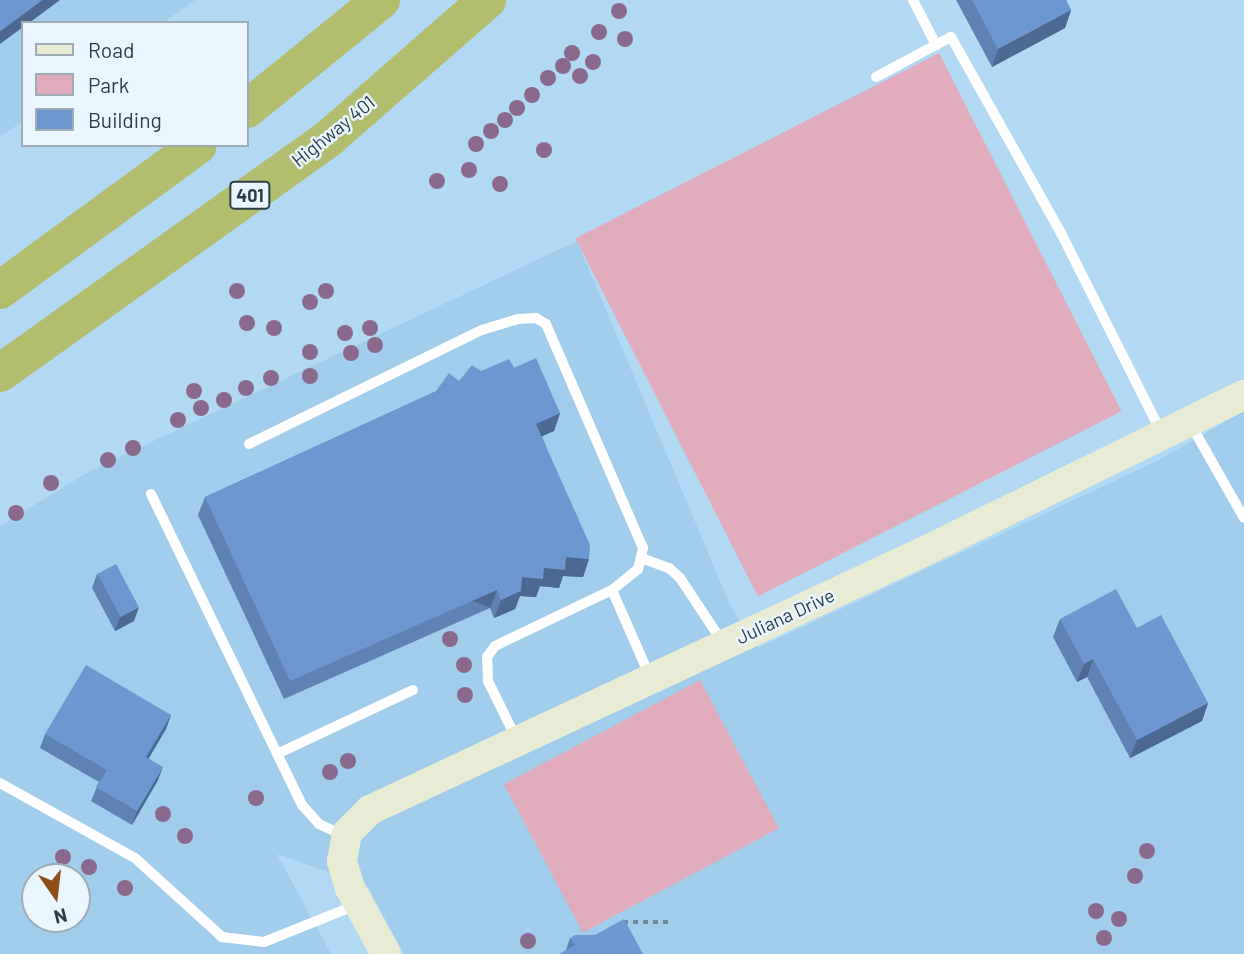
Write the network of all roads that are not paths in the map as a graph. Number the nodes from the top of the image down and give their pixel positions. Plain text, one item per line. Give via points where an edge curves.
1 (381, 0) edge
2 (486, 0) edge
3 (913, 0) edge
4 (936, 45) junction
5 (876, 76) dead end
6 (248, 108) edge
7 (195, 147) edge
8 (0, 290) edge
9 (0, 373) edge
10 (1244, 395) edge
11 (1189, 422) junction
12 (1162, 435) junction
13 (249, 444) dead end
14 (151, 494) dead end
15 (1244, 518) edge
16 (644, 559) junction
17 (612, 590) junction
18 (724, 645) junction
19 (651, 679) junction
20 (413, 691) dead end
21 (518, 741) junction
22 (279, 753) junction
23 (0, 782) edge
24 (344, 843) junction
25 (359, 904) junction
26 (386, 954) edge

1 - 6 highway
2 - 9 highway, Highway 401 / 401 via 329,138
3 - 4 lane
4 - 5 lane
4 - 12 lane via 951,37
7 - 8 highway
10 - 11 street, Juliana Drive
11 - 12 street, Juliana Drive
11 - 15 lane
12 - 18 street, Juliana Drive
13 - 16 lane via 482,330 536,318 546,324 640,539
14 - 22 lane
16 - 17 lane
16 - 18 lane via 669,568 680,578
17 - 19 lane
17 - 21 lane via 495,646 487,657 488,681
18 - 19 street, Juliana Drive
19 - 21 street, Juliana Drive
20 - 22 lane
21 - 24 street, Juliana Drive via 370,810
22 - 24 lane via 302,805
23 - 25 lane via 135,858 222,937 264,942
24 - 25 street via 346,878
25 - 26 street

